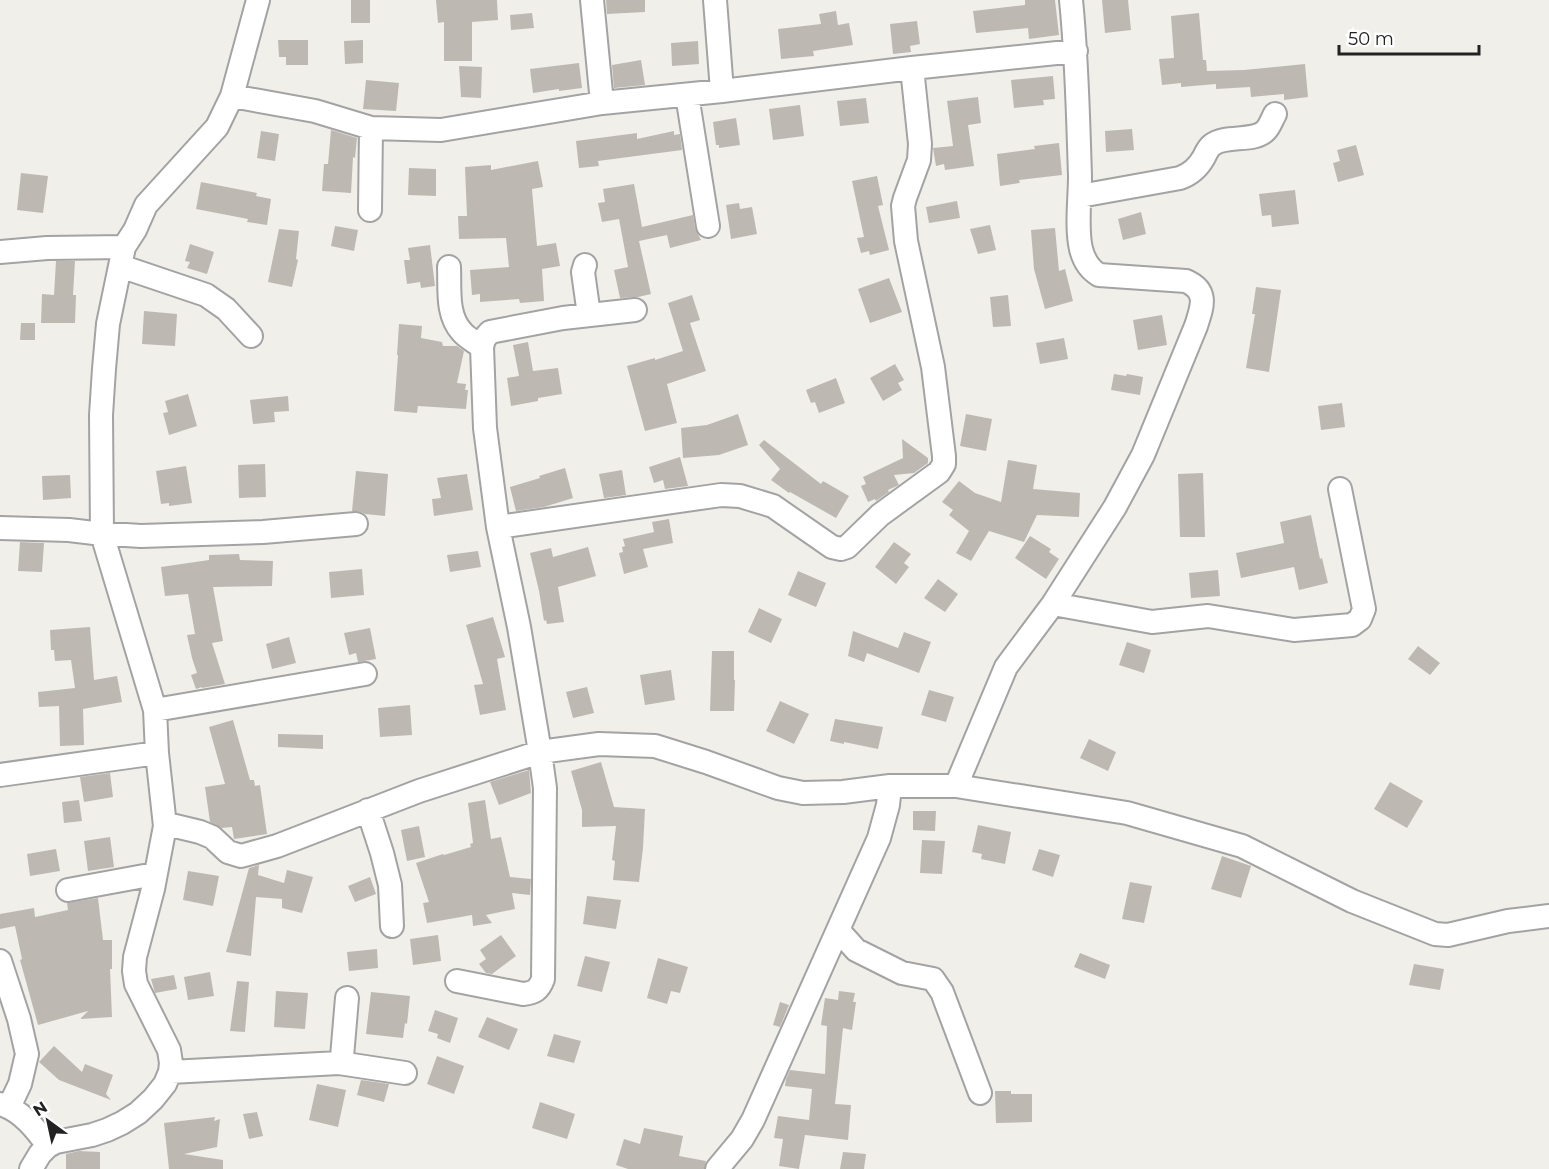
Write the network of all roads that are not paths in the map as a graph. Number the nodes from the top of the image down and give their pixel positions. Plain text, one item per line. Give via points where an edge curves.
1 (258, 0) edge
2 (592, 0) edge
3 (715, 0) edge
4 (1071, 0) edge
5 (1076, 51) junction
6 (912, 68) junction
7 (722, 91) junction
8 (687, 95) junction
9 (232, 96) junction
10 (602, 103) junction
11 (1275, 114) dead end
12 (371, 128) junction
13 (1080, 196) junction
14 (370, 210) dead end
15 (708, 226) dead end
16 (0, 252) edge
17 (122, 257) junction
18 (585, 265) dead end
19 (449, 267) dead end
20 (635, 310) dead end
21 (589, 315) junction
22 (251, 336) dead end
23 (482, 346) junction
24 (1340, 489) dead end
25 (356, 524) dead end
26 (498, 527) junction
27 (0, 528) edge
28 (102, 534) junction
29 (1053, 604) junction
30 (365, 674) dead end
31 (155, 710) junction
32 (540, 752) junction
33 (157, 753) junction
34 (0, 775) edge
35 (890, 786) junction
36 (956, 786) junction
37 (368, 810) junction
38 (165, 826) junction
39 (155, 876) junction
40 (68, 890) dead end
41 (1549, 916) edge
42 (392, 926) dead end
43 (838, 930) junction
44 (0, 961) edge
45 (457, 981) dead end
46 (347, 998) dead end
47 (339, 1063) junction
48 (170, 1072) junction
49 (405, 1073) dead end
50 (980, 1093) dead end
51 (4, 1105) edge
52 (48, 1146) junction
53 (31, 1169) edge
54 (717, 1169) edge

1 - 9 street
2 - 10 street
3 - 7 street
4 - 5 street
5 - 6 street
5 - 13 street
6 - 7 street
6 - 26 street via 919,160 903,206 906,241 933,367 944,456 939,472 841,549 832,547 773,506 740,496 721,495
7 - 8 street
8 - 10 street
8 - 15 street
9 - 12 street via 315,111
9 - 17 street via 217,127 146,205
10 - 12 street via 441,130
11 - 13 street via 1263,133 1212,144 1190,174
12 - 14 street
13 - 29 street via 1080,238 1090,269 1099,276 1186,281 1202,294 1202,308 1143,455
16 - 17 street via 47,248
17 - 22 street via 206,295 226,309
17 - 28 street via 108,324 104,369
18 - 21 street
19 - 23 street via 450,309 455,322
20 - 21 street
21 - 23 street via 490,333
23 - 26 street via 485,428
24 - 29 street via 1364,609 1352,625 1293,630 1208,616 1152,622
25 - 28 street via 263,532
26 - 32 street
27 - 28 street
28 - 31 street
29 - 36 street via 1006,667
30 - 31 street
31 - 33 street
32 - 35 street via 599,744 655,746 803,793
32 - 37 street
32 - 45 street via 544,788 543,979 539,988 523,994
33 - 34 street
33 - 38 street
35 - 36 street
35 - 43 street via 879,838
36 - 41 street via 1127,813 1242,846 1352,901 1435,934
37 - 38 street via 241,856 228,852 200,832
37 - 42 street via 390,885
38 - 39 street
39 - 40 street
39 - 48 street via 134,971 136,984 169,1050
43 - 50 street via 856,950 902,973 933,979 942,992
43 - 54 street via 753,1120
44 - 51 street via 27,1054 20,1083
46 - 47 street
47 - 48 street
47 - 49 street
48 - 52 street via 153,1099 122,1123
51 - 52 street via 16,1111
52 - 53 street

